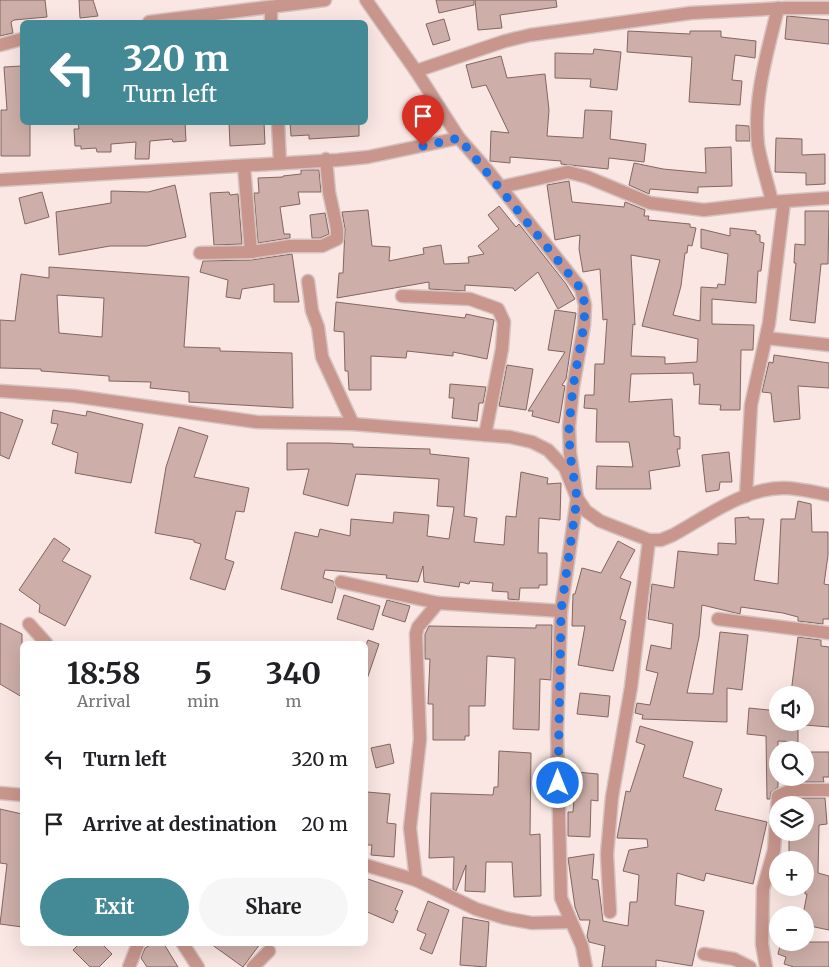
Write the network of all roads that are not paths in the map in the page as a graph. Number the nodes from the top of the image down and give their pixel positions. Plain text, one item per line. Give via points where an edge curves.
1 (325, 0) edge
2 (366, 0) edge
3 (783, 5) edge
4 (270, 7) junction
5 (829, 8) edge
6 (165, 20) edge
7 (272, 20) edge
8 (20, 40) edge
9 (0, 45) edge
10 (416, 71) junction
11 (278, 125) edge
12 (459, 138) junction
13 (326, 159) junction
14 (280, 163) junction
15 (244, 166) junction
16 (0, 180) edge
17 (501, 187) junction
18 (829, 198) edge
19 (778, 202) junction
20 (251, 252) junction
21 (200, 253) dead end
22 (308, 281) dead end
23 (402, 296) dead end
24 (766, 338) junction
25 (829, 345) edge
26 (0, 391) edge
27 (353, 424) junction
28 (485, 435) junction
29 (829, 495) edge
30 (746, 496) junction
31 (577, 498) junction
32 (649, 540) junction
33 (341, 582) dead end
34 (438, 603) junction
35 (561, 611) junction
36 (718, 619) dead end
37 (29, 624) dead end
38 (829, 633) edge
39 (44, 641) edge
40 (829, 790) edge
41 (0, 793) edge
42 (20, 795) edge
43 (368, 866) edge
44 (416, 880) junction
45 (610, 912) dead end
46 (570, 922) junction
47 (137, 946) edge
48 (185, 946) edge
49 (269, 951) dead end
50 (704, 954) dead end
51 (129, 967) edge
52 (198, 967) edge
53 (253, 967) edge
54 (586, 967) edge
55 (750, 967) edge
56 (766, 967) edge

1 - 4 street
2 - 10 street
3 - 5 street
3 - 10 street via 691,13 530,35
3 - 19 street via 760,79 756,112 758,146
4 - 6 street
4 - 7 street
8 - 9 street
10 - 12 street
11 - 14 street
12 - 13 street via 368,157
12 - 17 street
13 - 14 street
13 - 20 street via 336,239 322,246 290,246
14 - 15 street
15 - 16 street
15 - 20 street
17 - 19 street via 568,172 650,203 704,210
17 - 31 street via 581,289 585,305 569,427
18 - 19 street
19 - 24 street
20 - 21 street
22 - 27 street via 322,357
23 - 28 street via 470,299 498,309 504,322 502,349
24 - 25 street
24 - 30 street via 751,405
26 - 27 street via 74,396 256,422
27 - 28 street
28 - 31 street via 532,442 548,450 565,468
29 - 30 street via 784,488
30 - 32 street via 673,535
31 - 32 street via 586,511 600,520
31 - 35 street
32 - 45 street via 607,854
33 - 34 street
34 - 35 street
34 - 44 street via 416,634 420,739 410,828
35 - 46 street via 557,730 558,872 560,898
36 - 38 street
37 - 39 street
40 - 56 street via 792,790 778,796 774,850 763,889 762,944
41 - 42 street
43 - 44 street
44 - 46 street via 476,909 505,918 532,923
46 - 54 street via 582,946
47 - 51 street
48 - 52 street
49 - 53 street
50 - 55 street via 734,959

